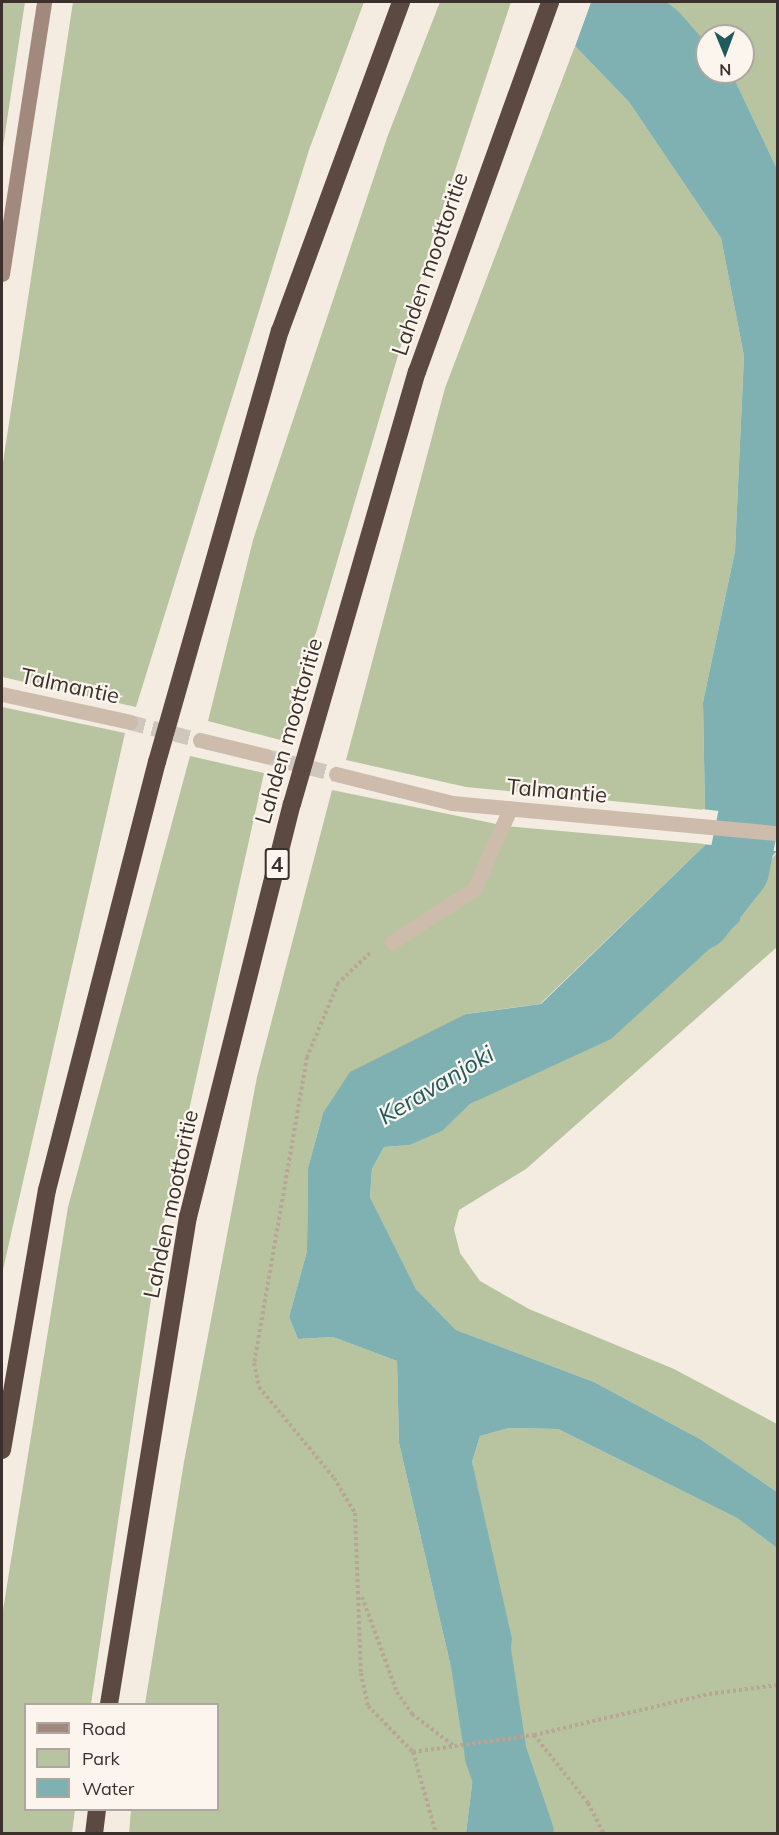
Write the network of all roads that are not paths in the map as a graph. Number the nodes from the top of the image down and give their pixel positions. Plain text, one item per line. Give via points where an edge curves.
1 (45, 2) edge
2 (401, 2) edge
3 (550, 2) edge
4 (2, 274) edge
5 (2, 694) edge
6 (130, 722) tunnel mouth
7 (200, 740) tunnel mouth
8 (266, 756) tunnel mouth
9 (336, 774) tunnel mouth
10 (510, 809) junction
11 (777, 833) edge
12 (392, 942) road end
13 (2, 1450) edge
14 (109, 1703) edge
15 (97, 1811) edge
16 (94, 1833) edge

1 - 4 main road
2 - 13 highway via 280,332 156,762 46,1190
3 - 14 highway, Lahden moottoritie / 4 via 417,372 292,804 188,1217
5 - 6 street, Talmantie
7 - 8 street
9 - 10 street, Talmantie via 452,803
10 - 11 street, Talmantie
10 - 12 street via 474,889
15 - 16 highway

